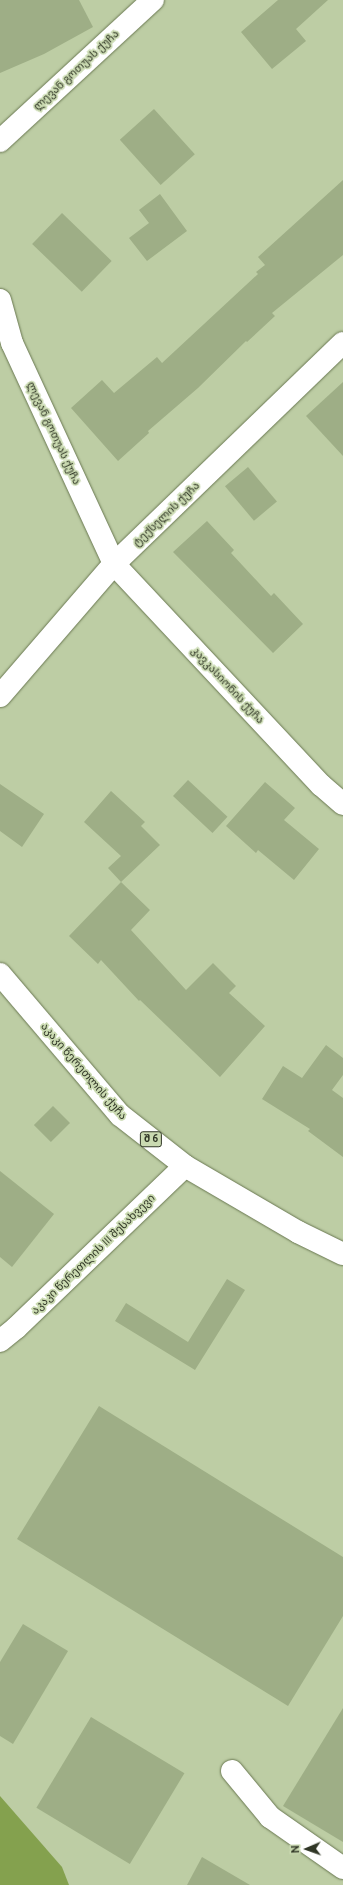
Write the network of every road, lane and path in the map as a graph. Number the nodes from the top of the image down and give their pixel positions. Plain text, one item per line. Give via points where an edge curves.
1 (153, 0) edge
2 (0, 141) edge
3 (0, 300) edge
4 (343, 343) edge
5 (114, 564) junction
6 (0, 696) edge
7 (343, 804) edge
8 (0, 974) edge
9 (185, 1166) junction
10 (343, 1254) edge
11 (0, 1341) edge
12 (232, 1771) dead end
13 (343, 1868) edge

1 - 2 street, ლევან გოთუას ქუჩა
3 - 5 street, ლევან გოთუას ქუჩა via 12,343
4 - 5 street, ტექსელის ქუჩა
5 - 6 street, ტექსელის ქუჩა
5 - 7 street, კავკასიონის ქუჩა via 321,785
8 - 9 street, აკაკი წერეთლის ქუჩა / შ 6 via 120,1115
9 - 10 street, აკაკი წერეთლის ქუჩა / შ 6 via 298,1232
9 - 11 street, აკაკი წერეთლის III შესახვევი
12 - 13 street via 270,1817

